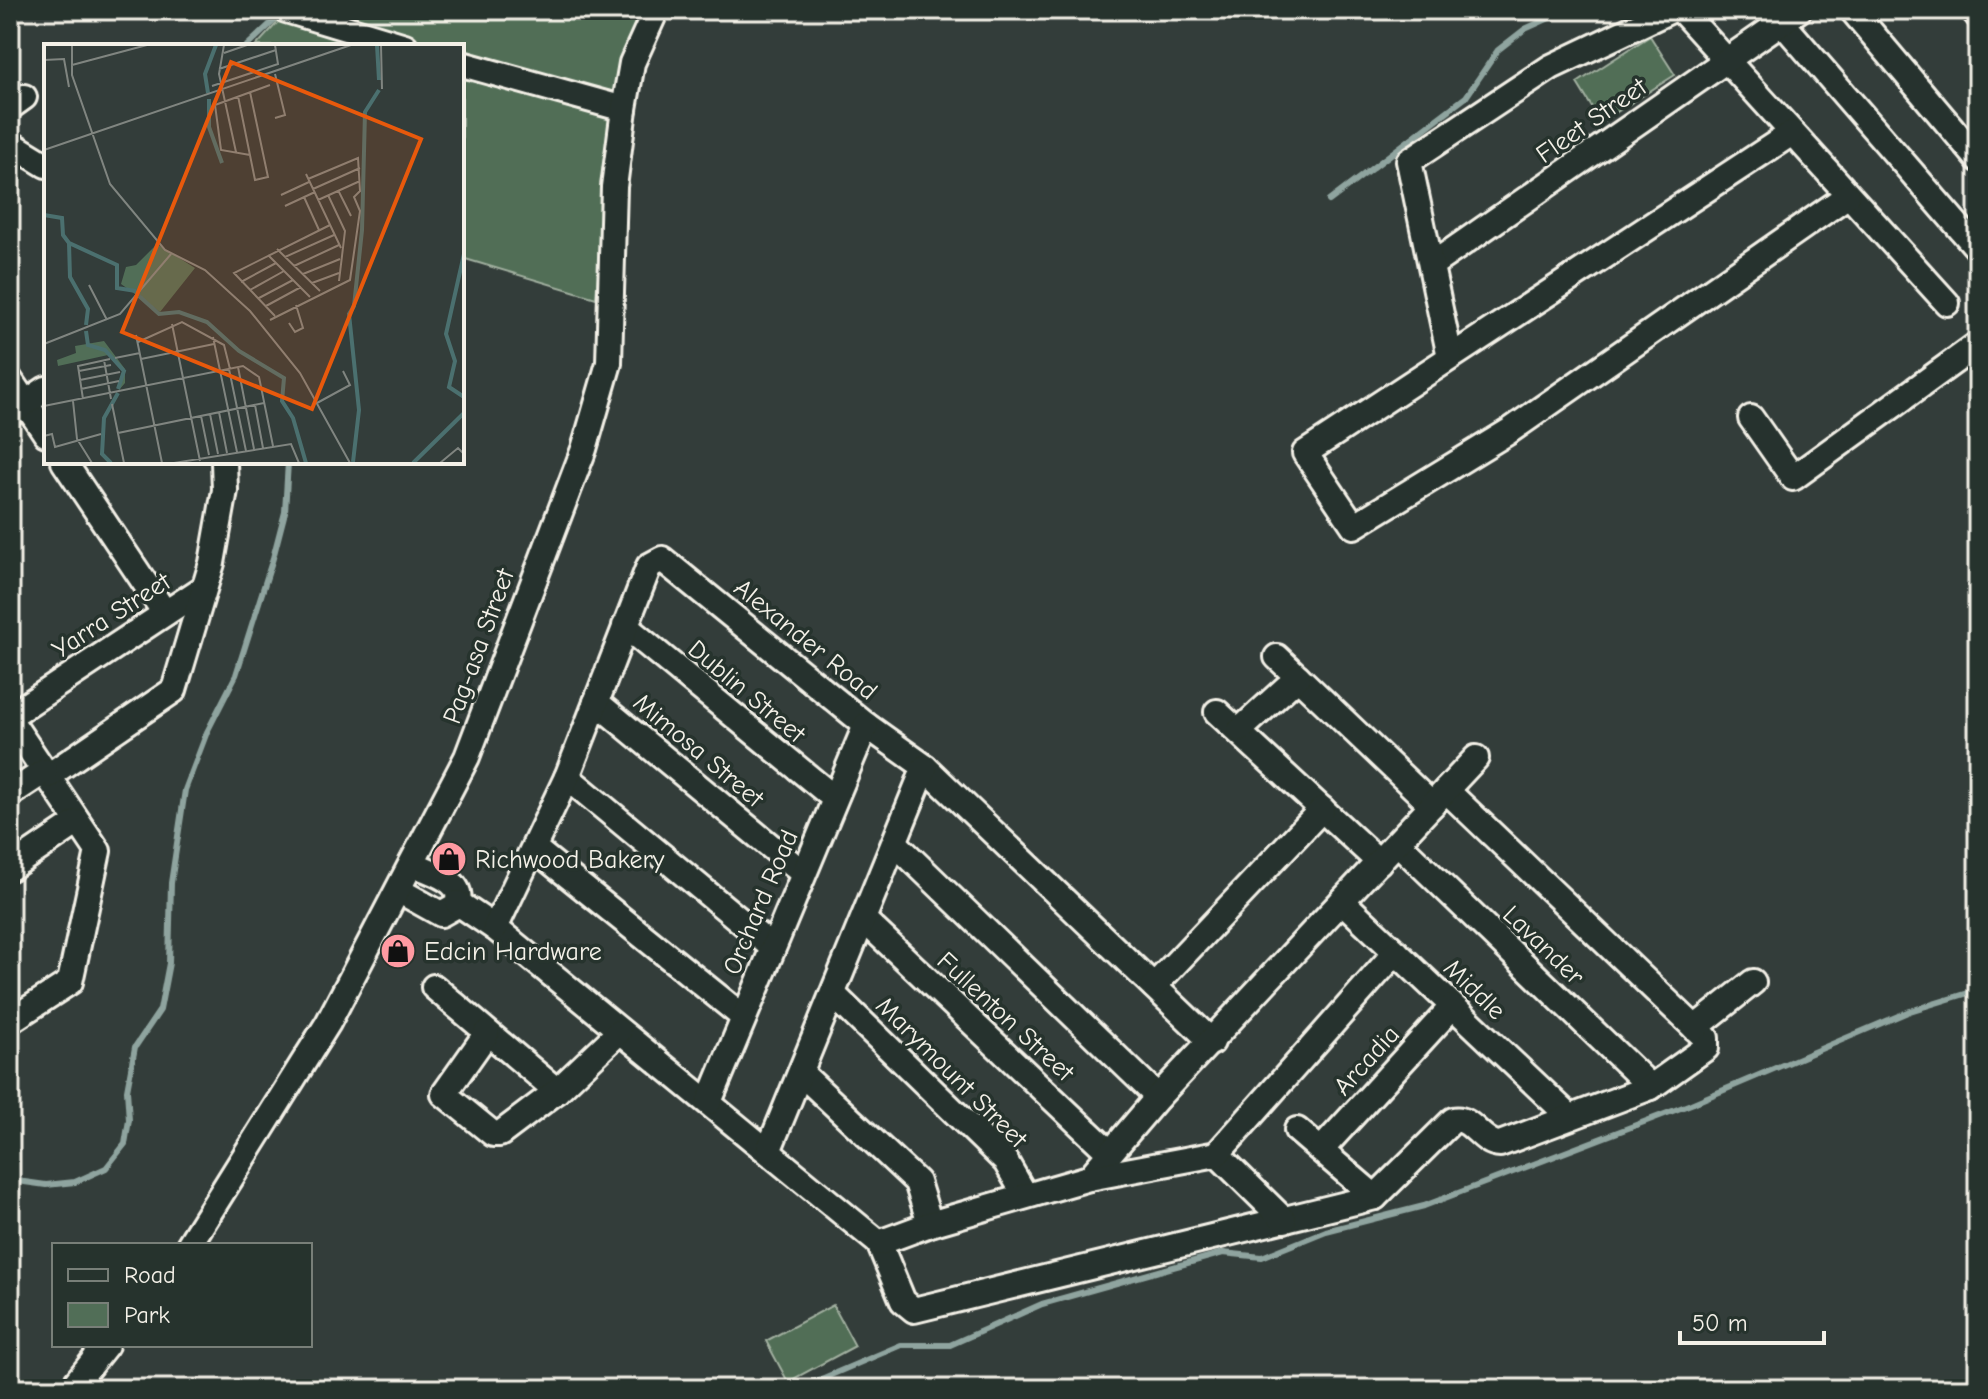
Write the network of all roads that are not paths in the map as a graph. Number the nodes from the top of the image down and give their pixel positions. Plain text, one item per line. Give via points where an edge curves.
1 (286, 10) edge
2 (656, 10) edge
3 (1671, 10) edge
4 (1681, 10) edge
5 (1852, 10) edge
6 (1973, 10) edge
7 (1784, 14) edge
8 (1978, 16) edge
9 (399, 44) edge
10 (1726, 59) junction
11 (464, 65) edge
12 (624, 109) junction
13 (1792, 133) junction
14 (10, 143) edge
15 (1978, 159) edge
16 (44, 164) edge
17 (1847, 196) junction
18 (1978, 249) edge
19 (1433, 264) junction
20 (1947, 303) dead end
21 (1978, 344) edge
22 (1450, 357) junction
23 (10, 380) edge
24 (44, 390) edge
25 (18, 408) edge
26 (1751, 418) dead end
27 (44, 432) edge
28 (65, 464) edge
29 (224, 464) edge
30 (202, 589) junction
31 (165, 613) junction
32 (625, 626) junction
33 (1277, 657) dead end
34 (1298, 677) junction
35 (596, 702) junction
36 (1217, 712) dead end
37 (10, 718) edge
38 (866, 725) junction
39 (1240, 730) junction
40 (1476, 758) dead end
41 (925, 767) junction
42 (46, 773) junction
43 (567, 777) junction
44 (10, 794) edge
45 (1439, 797) junction
46 (834, 798) junction
47 (1322, 809) junction
48 (78, 822) junction
49 (895, 843) junction
50 (1398, 843) junction
51 (535, 849) junction
52 (1379, 862) junction
53 (412, 863) junction
54 (10, 868) edge
55 (803, 873) junction
56 (398, 890) junction
57 (1342, 901) junction
58 (458, 903) junction
59 (864, 920) junction
60 (495, 928) junction
61 (772, 947) junction
62 (1396, 952) junction
63 (1753, 982) dead end
64 (1154, 986) junction
65 (434, 987) dead end
66 (833, 994) junction
67 (1452, 1007) junction
68 (742, 1016) junction
69 (10, 1021) edge
70 (1695, 1028) junction
71 (619, 1032) junction
72 (487, 1033) junction
73 (1212, 1042) junction
74 (802, 1074) junction
75 (1651, 1087) junction
76 (557, 1091) junction
77 (1158, 1097) junction
78 (709, 1102) junction
79 (1570, 1117) junction
80 (1297, 1130) dead end
81 (769, 1149) junction
82 (1321, 1150) junction
83 (1109, 1152) junction
84 (1217, 1154) junction
85 (1089, 1178) junction
86 (1025, 1195) junction
87 (1375, 1197) junction
88 (1284, 1220) junction
89 (930, 1224) junction
90 (190, 1243) edge
91 (879, 1243) junction
92 (104, 1347) edge
93 (71, 1389) edge

1 - 9 street
2 - 12 street, Pag-asa Street via 632,63
3 - 19 street via 1551,67 1409,161
4 - 10 street
5 - 15 street
6 - 8 street
7 - 10 street, Fleet Street
7 - 18 street
10 - 13 street
10 - 19 street, Fleet Street
11 - 12 street
12 - 53 street, Pag-asa Street via 614,187 609,363 584,449 467,757
13 - 17 street
13 - 22 street
14 - 16 street
17 - 20 street
17 - 22 street via 1508,432 1354,526 1305,453
19 - 22 street
21 - 26 street via 1793,478
23 - 25 street
24 - 25 street
25 - 27 street
28 - 31 street
29 - 30 street via 225,490
30 - 31 street, Yarra Street
30 - 42 street via 174,690
31 - 37 street, Yarra Street
32 - 35 street, Alexander Road
32 - 38 street, Alexander Road via 649,566 658,559 666,561
32 - 46 street, Dublin Street
33 - 34 street
34 - 39 street
34 - 45 street
35 - 43 street, Alexander Road
35 - 55 street, Mimosa Street
36 - 39 street
37 - 42 street
38 - 41 street, Alexander Road
38 - 46 street, Orchard Road
39 - 47 street
40 - 45 street
41 - 49 street
41 - 64 street, Alexander Road
42 - 44 street
42 - 48 street
43 - 51 street, Alexander Road
43 - 61 street
45 - 50 street
45 - 70 street
46 - 55 street, Orchard Road
47 - 52 street
47 - 64 street
48 - 54 street
48 - 69 street via 98,851 70,982
49 - 59 street
49 - 77 street
50 - 52 street
50 - 75 street, Lavander
51 - 60 street, Alexander Road
51 - 68 street
52 - 57 street
53 - 56 street, Pag-asa Street
53 - 58 street via 455,885
55 - 61 street, Orchard Road
56 - 58 street via 441,914
56 - 90 street, Pag-asa Street via 328,1023
57 - 62 street, Middle
57 - 73 street
58 - 60 street
59 - 66 street
59 - 83 street, Fullenton Street
60 - 71 street
61 - 68 street, Orchard Road
62 - 67 street, Middle
62 - 84 street
63 - 70 street
64 - 73 street, Alexander Road
65 - 72 street
66 - 74 street
66 - 86 street, Marymount Street via 1006,1162
67 - 79 street, Middle
67 - 82 street, Arcadia
68 - 78 street, Orchard Road
70 - 75 street via 1706,1038 1706,1048
71 - 76 street
71 - 78 street
72 - 76 street
72 - 76 street via 445,1088 448,1098 500,1134
73 - 77 street
74 - 81 street
74 - 89 street via 917,1182
75 - 79 street
77 - 83 street
78 - 81 street
79 - 87 street via 1500,1144 1458,1118
80 - 82 street
81 - 91 street
82 - 87 street
83 - 85 street
84 - 85 street
84 - 88 street
85 - 86 street
86 - 89 street
87 - 88 street
88 - 91 street via 914,1310 903,1301
89 - 91 street
92 - 93 street

